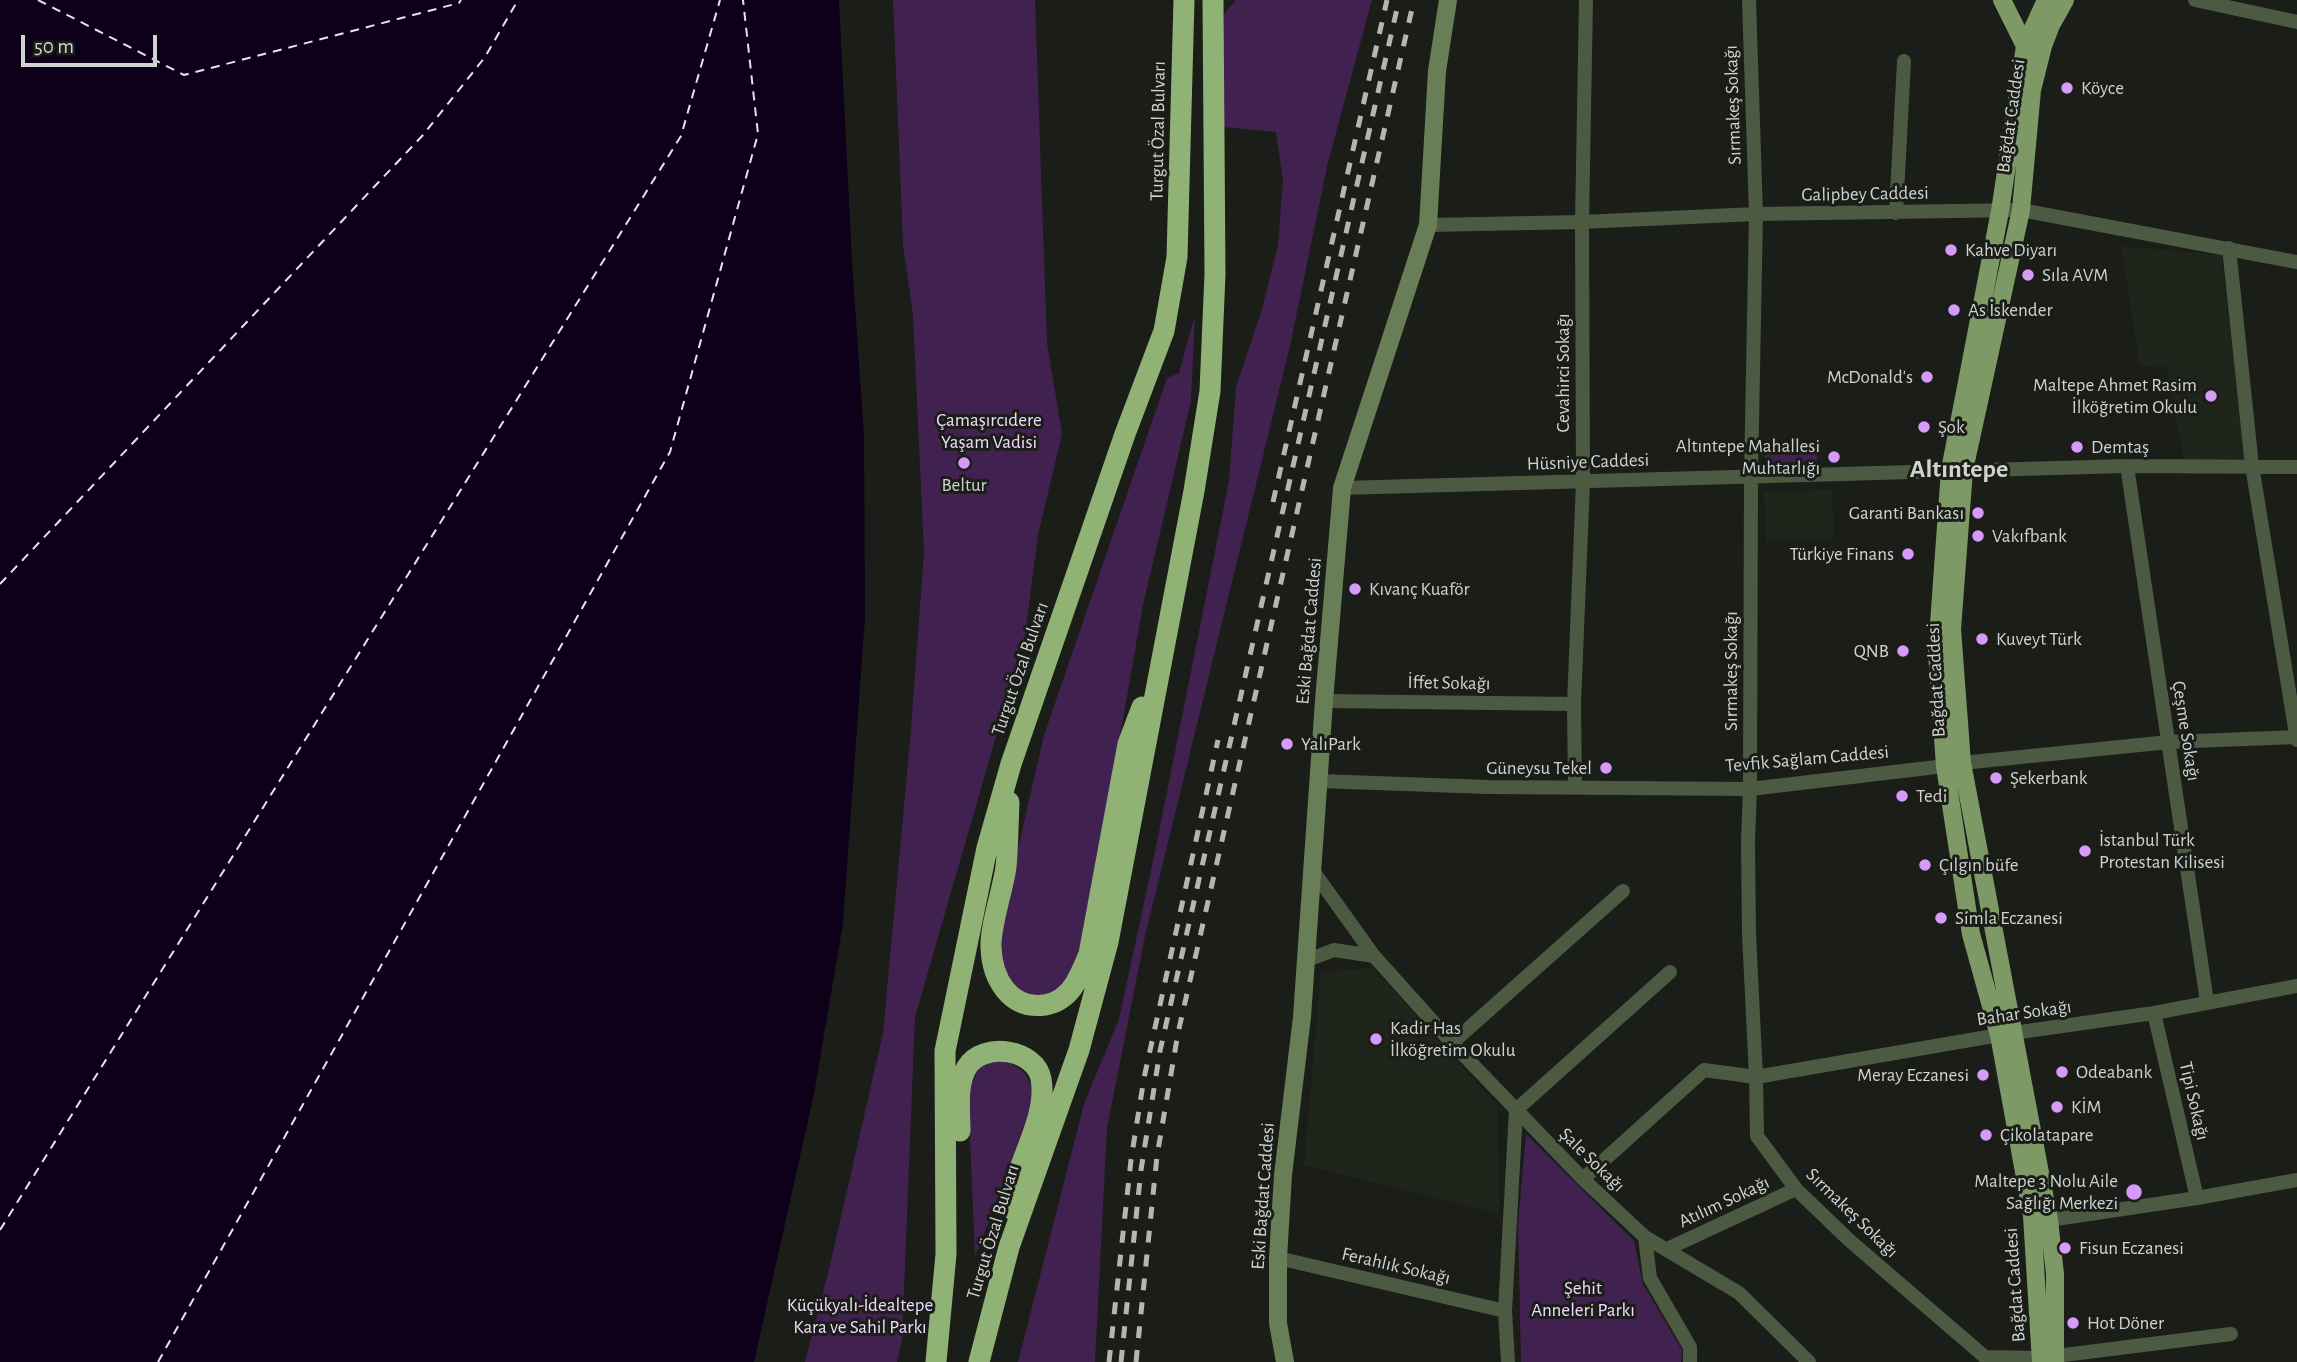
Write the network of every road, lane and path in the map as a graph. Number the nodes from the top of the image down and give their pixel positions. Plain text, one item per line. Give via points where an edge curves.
1 (1184, 0) edge
2 (1448, 0) edge
3 (1586, 0) edge
4 (1749, 0) edge
5 (2002, 0) edge
6 (2046, 0) edge
7 (2065, 0) edge
8 (2195, 0) edge
9 (1217, 4) edge
10 (2297, 22) edge
11 (2025, 46) junction
12 (1904, 61) dead end
13 (2021, 210) junction
14 (2000, 211) junction
15 (1896, 212) junction
16 (1756, 214) junction
17 (1582, 222) junction
18 (1428, 225) junction
19 (2229, 248) junction
20 (2297, 262) edge
21 (2127, 466) junction
22 (2252, 466) junction
23 (2297, 467) edge
24 (1956, 470) junction
25 (1751, 475) junction
26 (1583, 482) junction
27 (1342, 488) junction
28 (1162, 653) junction
29 (1324, 701) junction
30 (1574, 704) junction
31 (2297, 738) edge
32 (2169, 742) junction
33 (1012, 764) junction
34 (1954, 765) junction
35 (1319, 781) junction
36 (1575, 788) junction
37 (1750, 789) junction
38 (1311, 868) junction
39 (1623, 891) dead end
40 (1374, 956) junction
41 (1305, 961) junction
42 (1670, 971) dead end
43 (2297, 986) edge
44 (2207, 1002) junction
45 (2154, 1013) junction
46 (2006, 1035) junction
47 (1452, 1043) junction
48 (1756, 1077) junction
49 (1516, 1110) junction
50 (1583, 1179) junction
51 (2297, 1180) edge
52 (1796, 1189) junction
53 (2197, 1198) junction
54 (2049, 1220) junction
55 (1645, 1237) junction
56 (1009, 1247) junction
57 (1667, 1249) junction
58 (946, 1254) junction
59 (1278, 1258) junction
60 (1505, 1311) junction
61 (2231, 1334) dead end
62 (2048, 1359) edge
63 (936, 1362) edge
64 (979, 1362) edge
65 (1285, 1362) edge
66 (1508, 1362) edge
67 (1690, 1362) edge
68 (1809, 1362) edge

1 - 33 highway, Turgut Özal Bulvarı via 1177,257 1164,331
2 - 18 street, Eski Bağdat Caddesi via 1437,71
3 - 17 street, Cevahirci Sokağı
4 - 16 street, Sırmakeş Sokağı
5 - 11 main road
6 - 11 main road, Bağdat Caddesi
7 - 13 main road, Bağdat Caddesi via 2043,46 2032,90
8 - 10 street
9 - 28 highway, Turgut Özal Bulvarı via 1210,391
11 - 14 main road, Bağdat Caddesi
12 - 15 street
13 - 14 street, Galipbey Caddesi
13 - 19 street, Galipbey Caddesi
13 - 24 main road, Bağdat Caddesi
14 - 15 street, Galipbey Caddesi
14 - 24 main road, Bağdat Caddesi
15 - 16 street, Galipbey Caddesi
16 - 17 street, Galipbey Caddesi
16 - 25 street, Sırmakeş Sokağı
17 - 18 street, Galipbey Caddesi
17 - 26 street, Cevahirci Sokağı
18 - 27 street, Eski Bağdat Caddesi
19 - 20 street, Galipbey Caddesi
19 - 22 street
21 - 22 street, Hüsniye Caddesi
21 - 24 street, Hüsniye Caddesi
21 - 32 street, Çeşme Sokağı
22 - 23 street, Hüsniye Caddesi
22 - 31 street
24 - 25 street, Hüsniye Caddesi
24 - 34 main road, Bağdat Caddesi via 1937,652
25 - 26 street, Hüsniye Caddesi
25 - 37 street, Sırmakeş Sokağı
26 - 27 street, Hüsniye Caddesi
26 - 30 street, Cevahirci Sokağı
27 - 29 street, Eski Bağdat Caddesi
28 - 33 highway via 1128,744 1089,954 1067,995 1052,1004 1032,1007 1013,1000 999,983 990,946 1006,866
28 - 56 highway, Turgut Özal Bulvarı via 1097,988
29 - 30 street, İffet Sokağı
29 - 35 street, Eski Bağdat Caddesi
30 - 36 street, Cevahirci Sokağı
31 - 32 street, Tevfik Sağlam Caddesi
32 - 34 street, Tevfik Sağlam Caddesi
32 - 44 street, Çeşme Sokağı
33 - 58 highway, Turgut Özal Bulvarı via 988,848 945,1051
34 - 37 street, Tevfik Sağlam Caddesi
34 - 46 main road, Bağdat Caddesi via 1971,933
35 - 36 street, Tevfik Sağlam Caddesi
35 - 38 street, Eski Bağdat Caddesi
36 - 37 street, Tevfik Sağlam Caddesi
37 - 48 street, Sırmakeş Sokağı via 1749,934
38 - 40 street, Şale Sokağı
38 - 41 street, Eski Bağdat Caddesi
39 - 47 street
40 - 41 street via 1334,950
40 - 47 street, Şale Sokağı
41 - 59 street, Eski Bağdat Caddesi
42 - 49 street
43 - 44 street, Bahar Sokağı
44 - 45 street, Bahar Sokağı
45 - 46 street, Bahar Sokağı
45 - 53 street, Tipi Sokağı
46 - 48 street, Bahar Sokağı
46 - 54 main road, Bağdat Caddesi
46 - 62 main road, Bağdat Caddesi
47 - 49 street, Şale Sokağı
48 - 50 street, Bahar Sokağı via 1704,1069
48 - 52 street, Sırmakeş Sokağı via 1756,1136
49 - 50 street, Şale Sokağı
49 - 60 street
50 - 55 street, Şale Sokağı
51 - 53 street
52 - 57 street, Atılım Sokağı
52 - 62 street, Sırmakeş Sokağı via 1985,1357
53 - 54 street
54 - 62 main road, Bağdat Caddesi via 2055,1274
55 - 57 street, Şale Sokağı
55 - 67 street via 1650,1278 1690,1347
56 - 58 highway via 1016,1181 1042,1089 1035,1065 1000,1050 983,1054 968,1065 960,1082 958,1203
56 - 64 highway, Turgut Özal Bulvarı
57 - 68 street, Şale Sokağı via 1739,1293
58 - 63 highway, Turgut Özal Bulvarı
59 - 60 street, Ferahlık Sokağı
59 - 65 street, Eski Bağdat Caddesi via 1278,1323
60 - 66 street
61 - 62 street, Sırmakeş Sokağı

